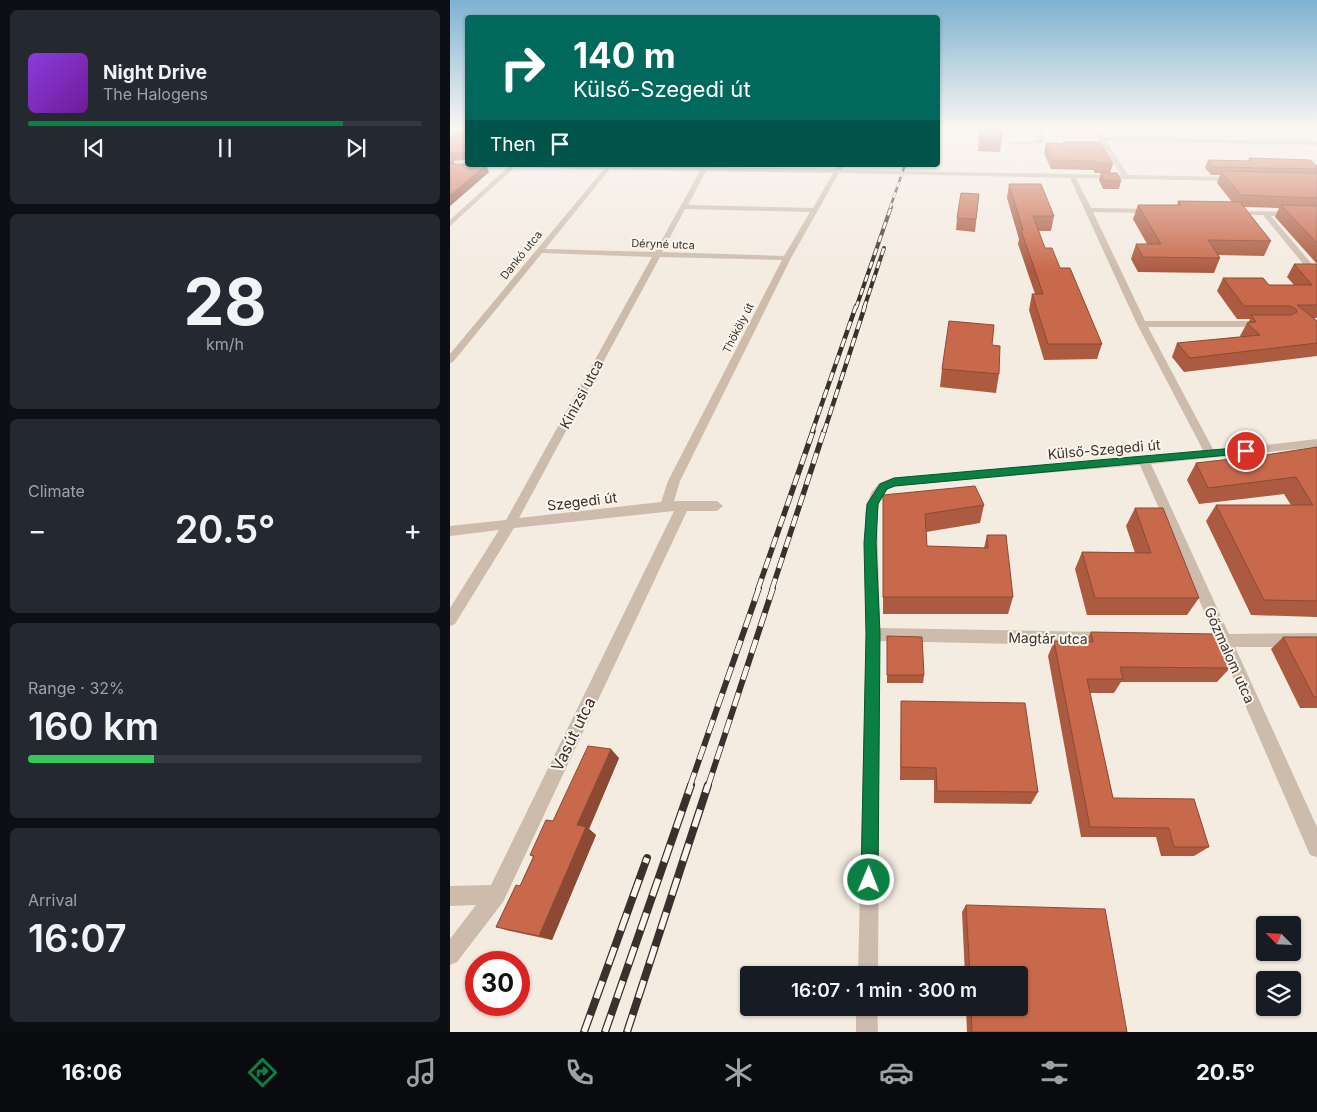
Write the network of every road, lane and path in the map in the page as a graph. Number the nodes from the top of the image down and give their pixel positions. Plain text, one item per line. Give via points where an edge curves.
1 (502, 176) edge
2 (601, 176) edge
3 (700, 176) edge
4 (834, 176) edge
5 (1072, 176) edge
6 (1081, 176) edge
7 (1126, 177) joint
8 (1241, 179) edge
9 (682, 207) junction
10 (815, 210) junction
11 (1088, 210) junction
12 (1157, 212) edge
13 (1226, 213) edge
14 (1265, 213) junction
15 (1317, 214) edge
16 (450, 224) edge
17 (539, 251) junction
18 (656, 255) junction
19 (786, 258) junction
20 (1317, 275) edge
21 (1142, 324) junction
22 (1274, 324) edge
23 (450, 360) edge
24 (1317, 443) edge
25 (1210, 455) junction
26 (1144, 461) junction
27 (683, 505) junction
28 (666, 506) junction
29 (717, 506) dead end
30 (510, 524) junction
31 (450, 531) edge
32 (450, 620) edge
33 (873, 634) junction
34 (1116, 639) edge
35 (1317, 640) edge
36 (1184, 641) edge
37 (1223, 642) junction
38 (1317, 848) edge
39 (496, 895) junction
40 (450, 896) edge
41 (451, 957) edge
42 (868, 966) edge
43 (867, 1016) edge
44 (867, 1032) edge

1 - 16 street
2 - 17 street, Dankó utca
3 - 9 street, Kinizsi utca
4 - 10 street, Thököly út
5 - 11 street
6 - 7 street
7 - 8 street
9 - 10 street
9 - 18 street, Kinizsi utca
10 - 19 street, Thököly út
11 - 12 street
11 - 21 street
13 - 14 street
14 - 15 street
14 - 20 street
17 - 18 street, Déryné utca
17 - 23 street, Dankó utca
18 - 19 street, Déryné utca
18 - 30 street, Kinizsi utca
19 - 28 street, Thököly út via 674,481
21 - 22 street
21 - 25 street
24 - 25 street, Külső-Szegedi út
25 - 26 street, Külső-Szegedi út
26 - 33 street, Külső-Szegedi út via 894,482 883,486 872,504
26 - 37 street, Gőzmalom utca
27 - 28 street, Szegedi út
27 - 29 street, Szegedi út
27 - 39 street, Vasút utca
28 - 30 street, Szegedi út
30 - 31 street, Szegedi út
30 - 32 street, Kinizsi utca
33 - 34 street, Magtár utca
33 - 42 street
35 - 37 street
36 - 37 street
37 - 38 street, Gőzmalom utca
39 - 40 street
39 - 41 street, Vasút utca
43 - 44 street

